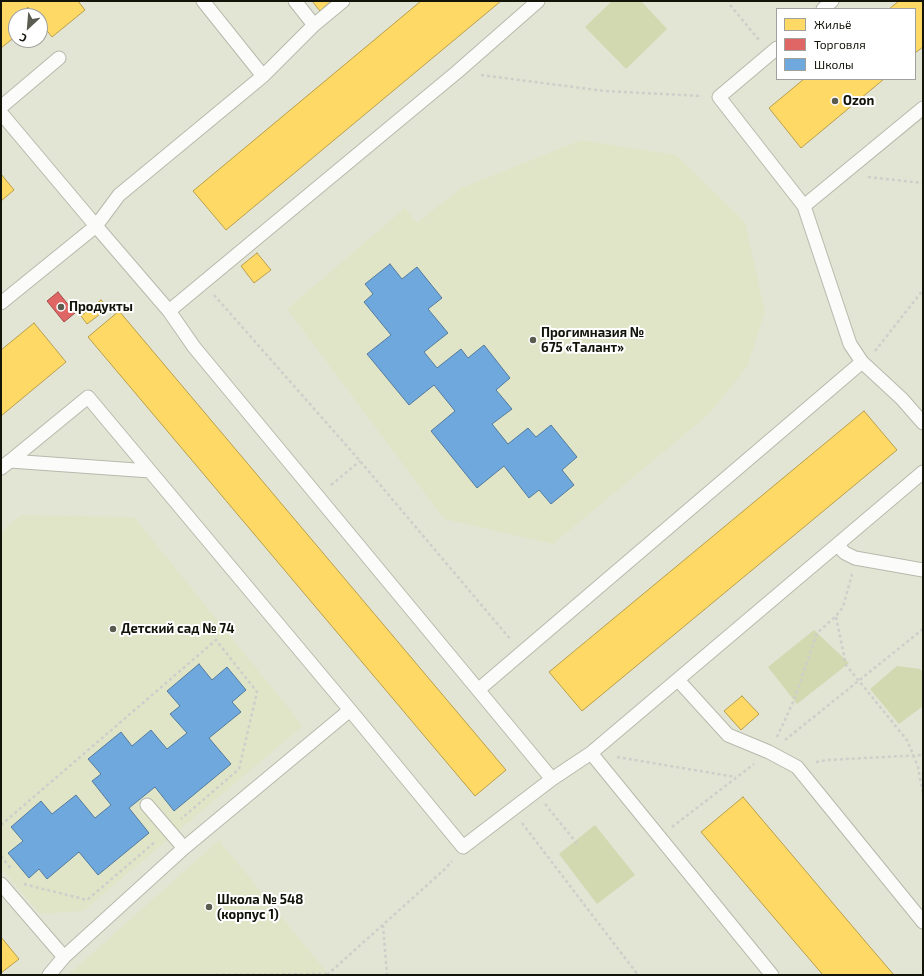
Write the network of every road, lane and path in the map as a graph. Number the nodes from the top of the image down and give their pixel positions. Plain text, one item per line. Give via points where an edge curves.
1 (295, 1) edge
2 (343, 1) edge
3 (538, 1) edge
4 (832, 1) edge
5 (209, 3) edge
6 (730, 5) dead end
7 (824, 8) edge
8 (314, 25) junction
9 (774, 51) edge
10 (59, 58) dead end
11 (457, 72) junction
12 (262, 76) junction
13 (719, 97) junction
14 (1, 107) edge
15 (923, 108) edge
16 (1, 113) edge
17 (841, 174) junction
18 (923, 183) edge
19 (804, 206) junction
20 (96, 226) junction
21 (203, 283) junction
22 (923, 290) edge
23 (1, 303) edge
24 (170, 311) junction
25 (862, 362) junction
26 (923, 423) edge
27 (360, 461) junction
28 (6, 465) edge
29 (150, 471) junction
30 (923, 472) edge
31 (317, 496) junction
32 (837, 545) junction
33 (855, 558) junction
34 (923, 570) edge
35 (836, 616) junction
36 (923, 629) edge
37 (522, 653) junction
38 (678, 680) junction
39 (858, 681) junction
40 (478, 690) junction
41 (350, 710) junction
42 (769, 752) junction
43 (591, 753) junction
44 (923, 755) edge
45 (914, 756) junction
46 (797, 767) junction
47 (737, 777) junction
48 (552, 779) junction
49 (535, 792) junction
50 (923, 794) edge
51 (148, 805) dead end
52 (512, 810) junction
53 (1, 825) edge
54 (169, 830) junction
55 (659, 836) junction
56 (579, 846) dead end
57 (463, 847) junction
58 (184, 848) junction
59 (1, 856) edge
60 (14, 872) dead end
61 (23, 883) dead end
62 (1, 884) edge
63 (923, 922) edge
64 (383, 924) junction
65 (64, 957) junction
66 (49, 975) edge
67 (198, 975) edge
68 (328, 975) edge
69 (387, 975) edge
70 (638, 975) edge
71 (772, 975) edge

1 - 8 lane
2 - 8 lane
3 - 11 lane
4 - 7 lane
5 - 12 lane
6 - 9 path
8 - 12 lane
9 - 13 lane
10 - 14 lane
11 - 13 path via 604,91
11 - 21 lane
12 - 20 lane via 119,195
13 - 19 lane
15 - 17 lane
16 - 20 lane
17 - 18 path
17 - 19 lane
19 - 25 lane via 850,344
20 - 23 lane
20 - 24 lane
21 - 24 lane
21 - 27 path
22 - 25 path via 877,349
24 - 31 lane via 194,347
25 - 26 lane via 902,399
25 - 37 lane
27 - 31 path
27 - 37 path
28 - 29 lane
28 - 29 lane via 88,397
29 - 41 lane
30 - 32 lane
31 - 40 lane
32 - 33 lane via 844,553
32 - 38 lane
33 - 34 lane
33 - 35 path via 847,596
35 - 39 path via 846,665
35 - 42 path via 817,633 794,700
36 - 39 path
37 - 40 lane
38 - 42 lane via 728,735
38 - 43 lane
39 - 42 path
39 - 45 path via 907,740
40 - 48 lane
41 - 57 lane
41 - 58 lane
42 - 46 lane
42 - 47 path
43 - 47 path
43 - 48 lane
43 - 55 lane
44 - 45 path
45 - 46 path via 827,760
45 - 50 path
46 - 63 lane
47 - 55 path
48 - 49 lane
49 - 52 lane
49 - 56 path
51 - 54 lane
52 - 57 lane
52 - 70 path
53 - 54 path via 216,640 257,692 238,769
54 - 58 lane
54 - 61 path via 87,900
55 - 71 lane
57 - 64 path via 445,869
58 - 65 lane
59 - 60 path
62 - 65 lane
64 - 68 path
64 - 69 path
65 - 66 lane
67 - 68 path

